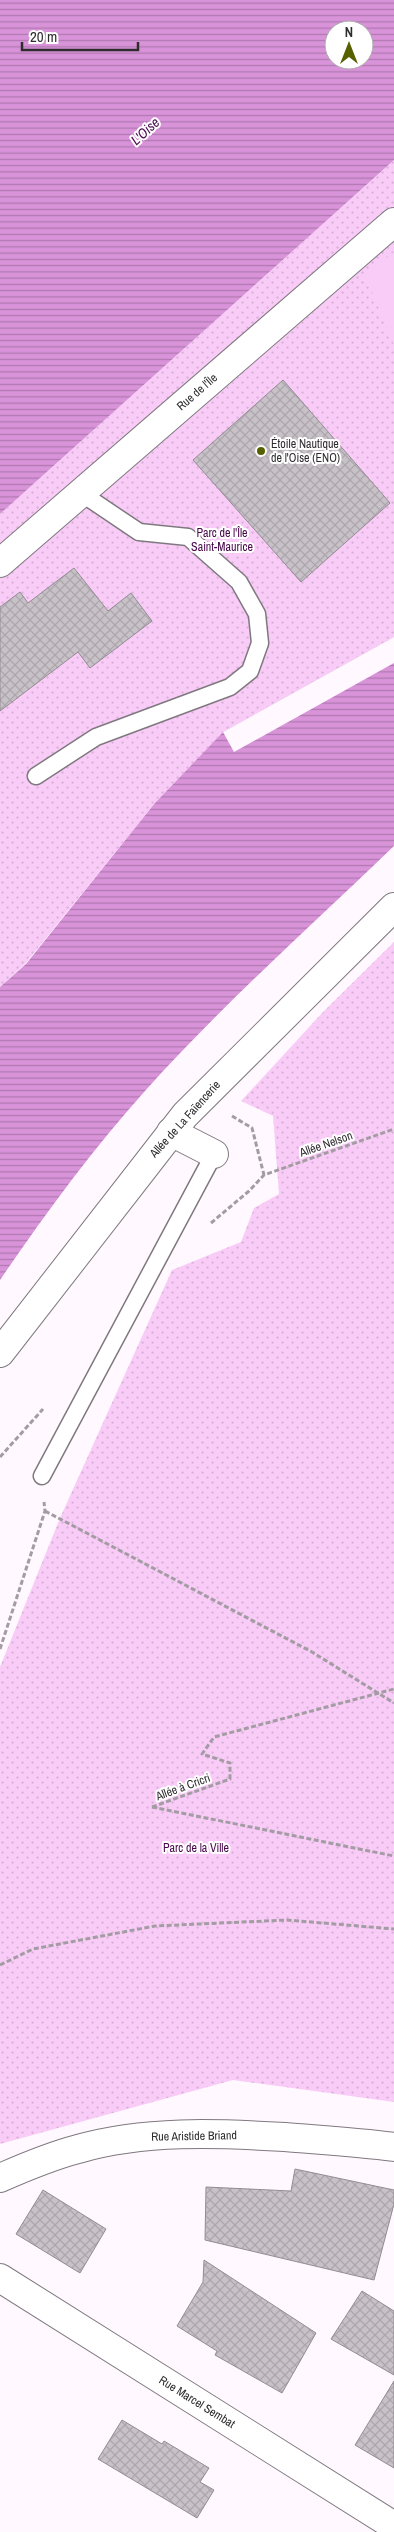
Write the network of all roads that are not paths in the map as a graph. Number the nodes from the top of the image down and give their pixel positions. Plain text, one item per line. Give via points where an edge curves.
1 (394, 222) edge
2 (81, 492) junction
3 (0, 563) edge
4 (36, 776) dead end
5 (394, 907) edge
6 (171, 1132) junction
7 (214, 1154) joint
8 (0, 1353) edge
9 (42, 1476) road end
10 (394, 2147) edge
11 (0, 2178) edge
12 (0, 2278) edge
13 (394, 2526) edge

1 - 2 street, Rue de l'Île
2 - 3 street, Rue de l'Île
2 - 4 lane via 138,532 188,537 239,582 257,614 260,643 250,671 230,687 96,737
5 - 6 street, Allée de La Faïencerie via 201,1098
6 - 7 street
6 - 8 street, Allée de La Faïencerie
7 - 9 lane
10 - 11 street, Rue Aristide Briand via 264,2136 160,2136 106,2142 78,2149
12 - 13 street, Rue Marcel Sembat

